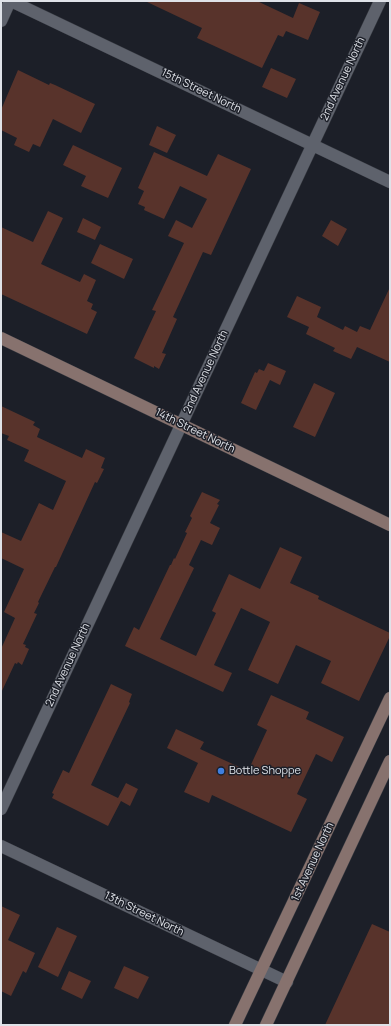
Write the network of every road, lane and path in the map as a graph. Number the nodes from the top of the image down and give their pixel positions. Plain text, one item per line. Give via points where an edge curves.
1 (11, 1) edge
2 (380, 1) edge
3 (1, 21) edge
4 (312, 145) junction
5 (390, 182) edge
6 (1, 338) edge
7 (181, 424) junction
8 (390, 525) edge
9 (390, 698) edge
10 (390, 761) edge
11 (1, 808) edge
12 (1, 846) edge
13 (262, 970) junction
14 (287, 982) junction
15 (235, 1025) edge
16 (266, 1025) edge

1 - 3 street
1 - 4 street, 15th Street North
2 - 4 street, 2nd Avenue North
4 - 5 street, 15th Street North
4 - 7 street, 2nd Avenue North
6 - 7 main road, 14th Street North
7 - 8 main road, 14th Street North
7 - 11 street, 2nd Avenue North
9 - 13 main road, 1st Avenue North
10 - 14 main road
12 - 13 street, 13th Street North
13 - 14 street, 13th Street North
13 - 15 main road, 1st Avenue North
14 - 16 main road

